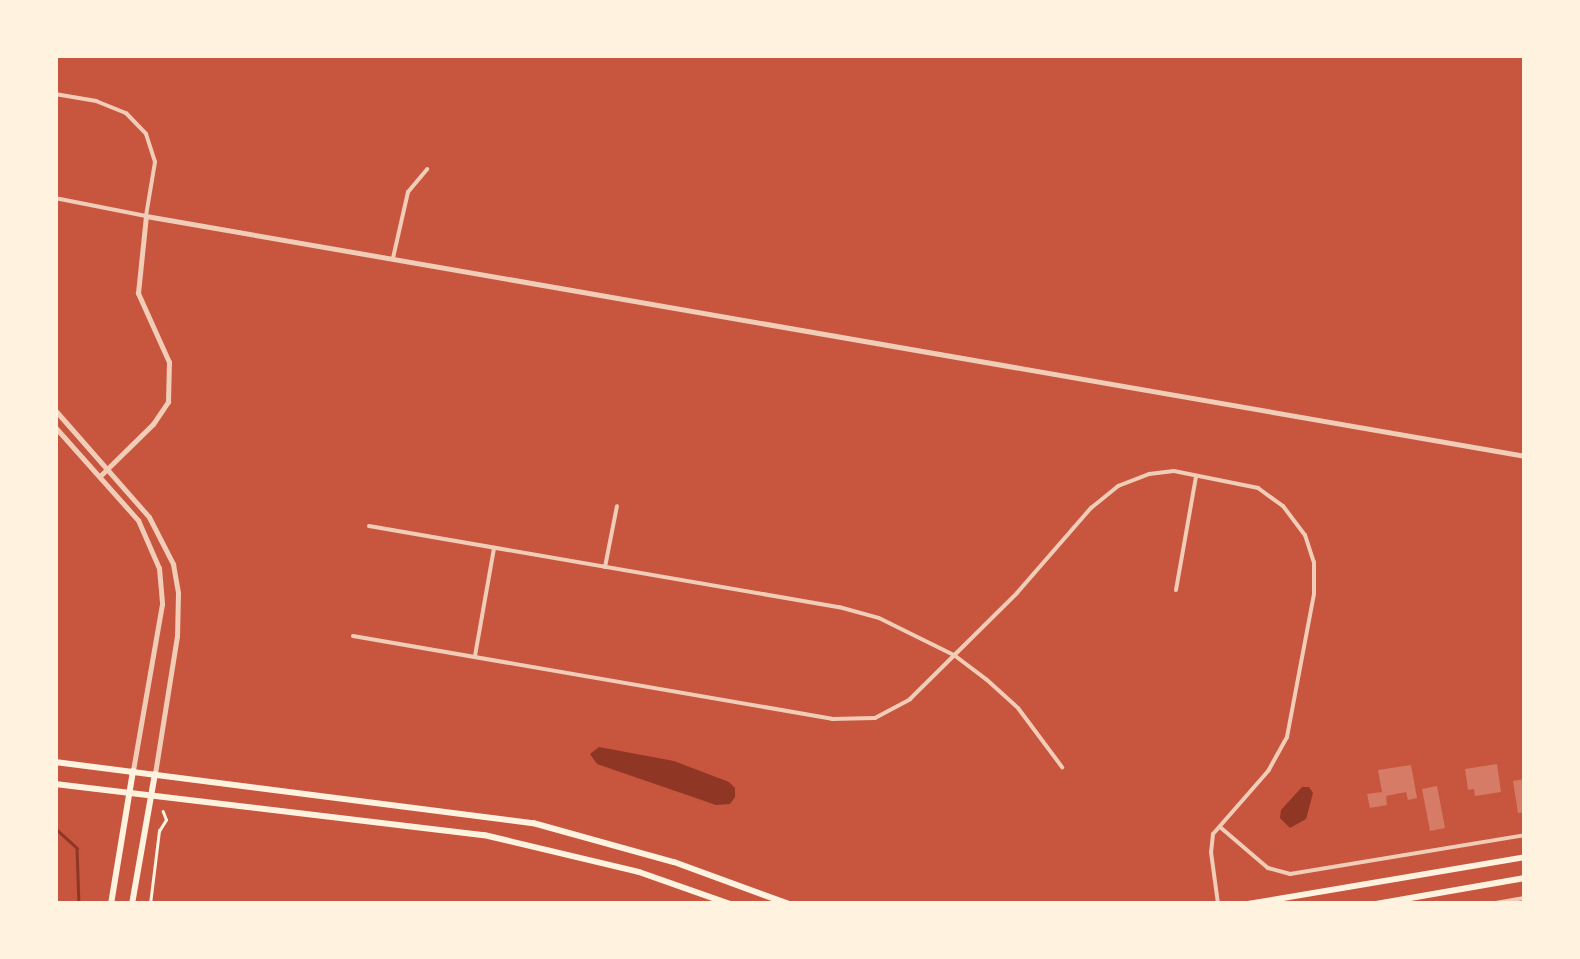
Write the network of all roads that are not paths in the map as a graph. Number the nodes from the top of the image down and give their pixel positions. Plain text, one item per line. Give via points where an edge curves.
1 (55, 94) edge
2 (427, 169) dead end
3 (55, 198) edge
4 (146, 216) junction
5 (393, 258) junction
6 (55, 410) edge
7 (55, 427) edge
8 (1525, 456) edge
9 (107, 469) junction
10 (1196, 474) junction
11 (100, 476) junction
12 (617, 506) dead end
13 (369, 526) dead end
14 (494, 548) junction
15 (605, 568) junction
16 (1176, 590) dead end
17 (352, 636) dead end
18 (954, 655) junction
19 (475, 656) junction
20 (55, 762) edge
21 (1062, 766) dead end
22 (133, 771) junction
23 (155, 774) junction
24 (55, 784) edge
25 (130, 793) junction
26 (151, 796) junction
27 (1219, 826) junction
28 (1525, 835) edge
29 (1525, 856) edge
30 (1525, 878) edge
31 (1525, 898) edge
32 (111, 904) edge
33 (132, 904) edge
34 (730, 904) edge
35 (789, 904) edge
36 (1218, 904) edge
37 (1248, 904) edge
38 (1376, 904) edge
39 (1490, 904) edge

1 - 4 street via 112,105 146,134 154,162
2 - 5 street via 408,192
3 - 4 street
4 - 5 street
4 - 9 street via 138,293 168,362 170,388 161,414
5 - 8 street
6 - 9 street
7 - 11 street
9 - 11 street
9 - 23 street via 158,531 177,584 178,636
10 - 16 street
10 - 18 street via 1148,474 1102,497
10 - 27 street via 1272,496 1305,535 1316,576 1287,736 1270,770
11 - 22 street via 149,537 162,581
12 - 15 street
13 - 14 street
14 - 15 street
14 - 19 street
15 - 18 street via 839,607 903,628
17 - 19 street
18 - 19 street via 898,707 849,720
18 - 21 street via 1018,708
20 - 22 main road
22 - 23 main road
22 - 25 main road
23 - 26 main road
23 - 35 main road via 533,823 674,862
24 - 25 main road
25 - 26 main road
25 - 32 main road
26 - 33 main road
26 - 34 main road via 484,835 621,867
27 - 28 street via 1268,868 1290,874
27 - 36 street via 1210,844
29 - 37 main road
30 - 38 main road
31 - 39 street

